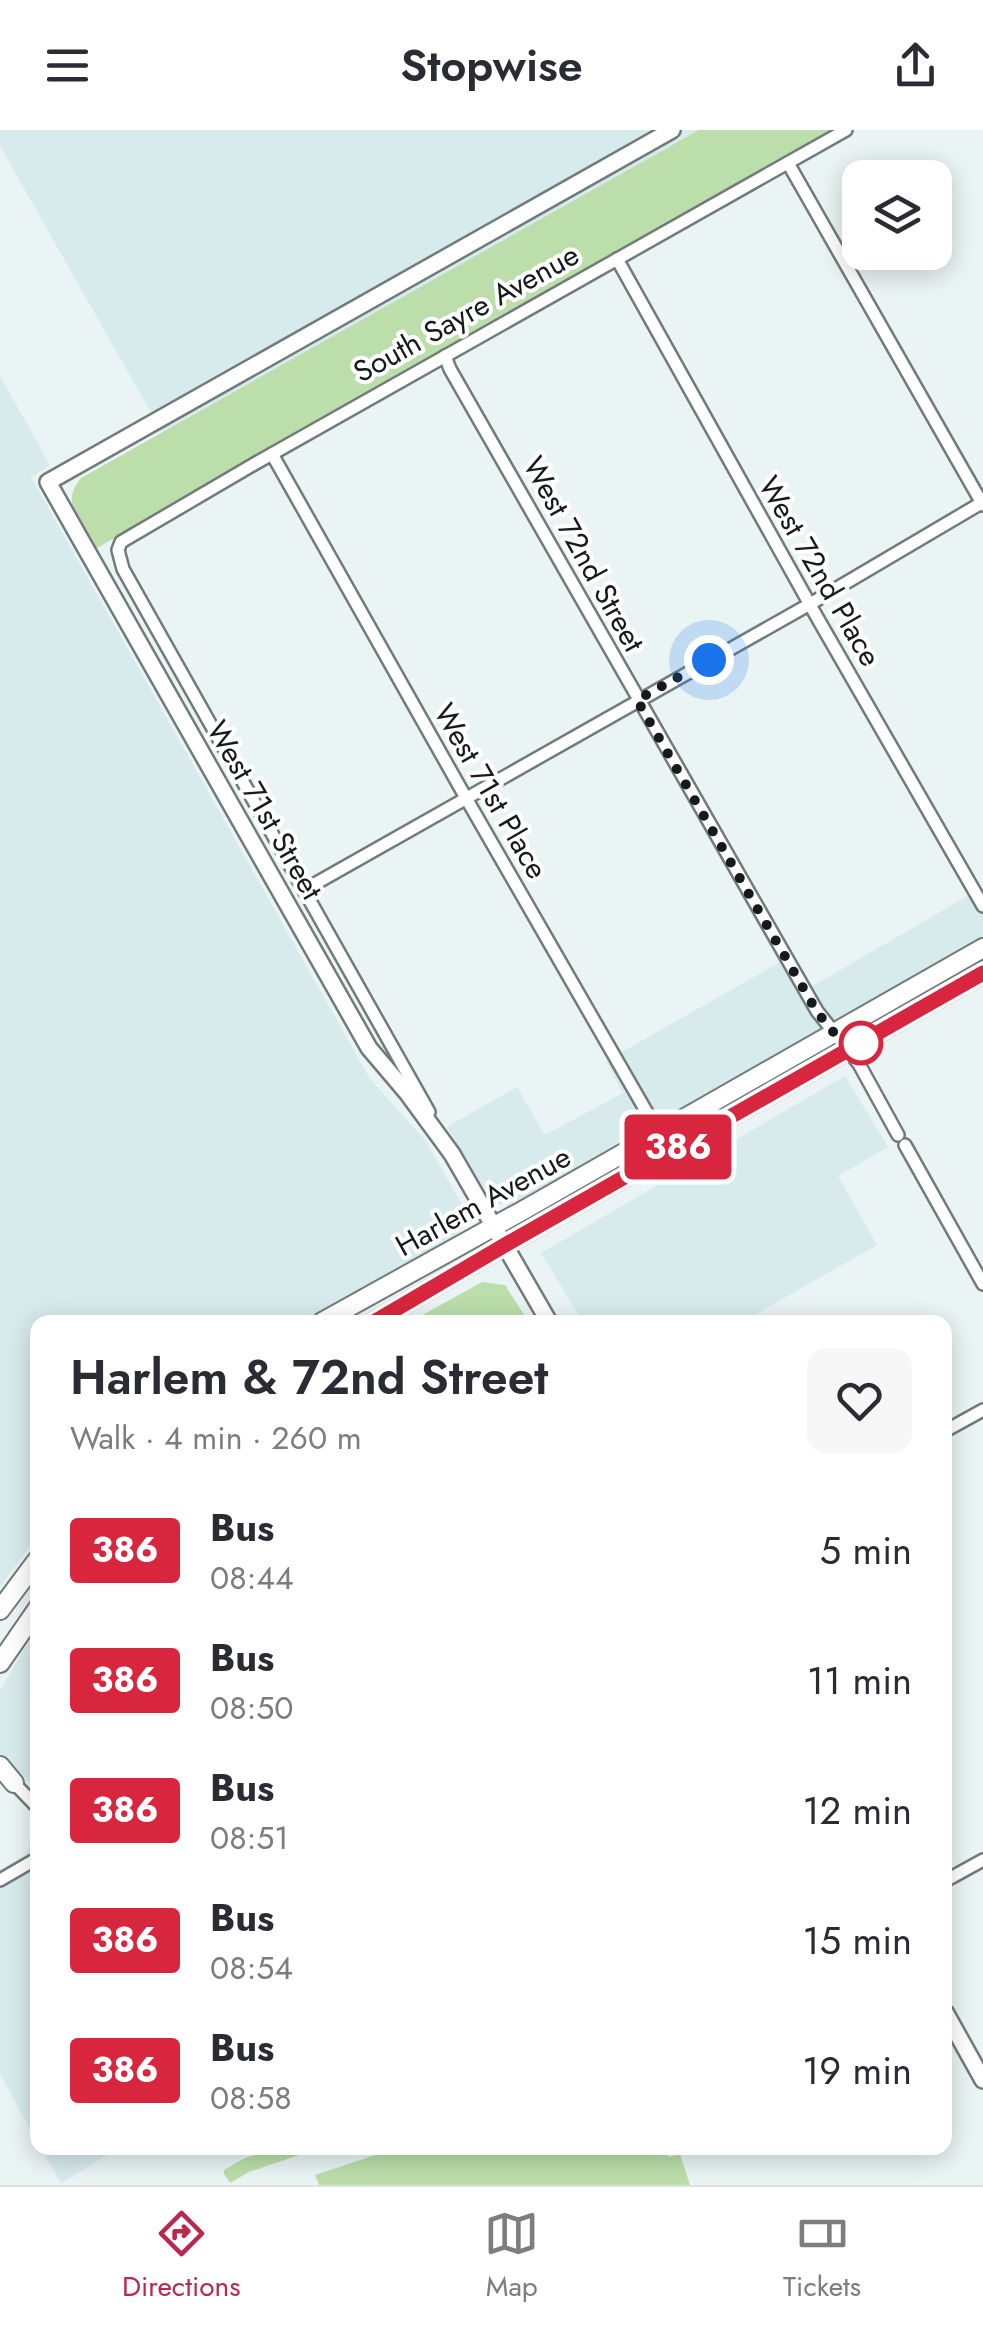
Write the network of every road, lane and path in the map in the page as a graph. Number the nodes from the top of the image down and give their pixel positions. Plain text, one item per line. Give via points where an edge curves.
1 (672, 130) edge
2 (846, 130) edge
3 (788, 163) junction
4 (616, 259) junction
5 (446, 356) junction
6 (272, 454) junction
7 (48, 482) joint
8 (983, 503) edge
9 (118, 550) joint
10 (810, 604) junction
11 (637, 700) junction
12 (466, 798) junction
13 (304, 890) junction
14 (983, 906) edge
15 (983, 948) edge
16 (983, 973) edge
17 (834, 1034) junction
18 (848, 1050) junction
19 (659, 1133) junction
20 (670, 1152) junction
21 (452, 1154) junction
22 (494, 1227) junction
23 (505, 1245) junction
24 (983, 1284) edge
25 (335, 1315) edge
26 (386, 1315) edge
27 (546, 1315) edge
28 (983, 1410) edge
29 (952, 1427) edge
30 (30, 1570) edge
31 (0, 1610) edge
32 (30, 1620) edge
33 (0, 1664) edge
34 (0, 1766) edge
35 (7, 1783) edge
36 (30, 1802) edge
37 (983, 1860) edge
38 (30, 1863) edge
39 (952, 1877) edge
40 (0, 1880) edge
41 (952, 2025) edge
42 (983, 2080) edge

1 - 7 street, South Sayre Avenue
2 - 3 street, South Sayre Avenue
3 - 4 street, South Sayre Avenue
3 - 8 street
4 - 5 street, South Sayre Avenue
4 - 10 street, West 72nd Place
5 - 6 street, South Sayre Avenue
5 - 11 street, West 72nd Street
6 - 9 street, South Sayre Avenue via 128,536
6 - 12 street, West 71st Place
7 - 21 street, West 71st Street via 369,1048
8 - 10 street
9 - 13 street, West 71st Street
10 - 11 street
10 - 14 street, West 72nd Place
11 - 12 street
11 - 17 street, West 72nd Street
12 - 13 street
12 - 19 street, West 71st Place
13 - 21 street, West 71st Street
15 - 17 main road, Harlem Avenue
16 - 18 main road, Harlem Avenue
17 - 18 street, West 72nd Street
17 - 19 main road, Harlem Avenue
18 - 20 main road, Harlem Avenue
18 - 24 street, West 72nd Street
19 - 20 street, West 71st Place
19 - 22 main road, Harlem Avenue
20 - 23 main road, Harlem Avenue
21 - 22 street, West 71st Street
22 - 23 street, West 71st Street
22 - 25 main road, Harlem Avenue
23 - 26 main road, Harlem Avenue
23 - 27 street, West 71st Street
28 - 29 street
30 - 31 main road
32 - 33 main road
34 - 35 main road
35 - 36 street
37 - 39 street
38 - 40 street
41 - 42 street

